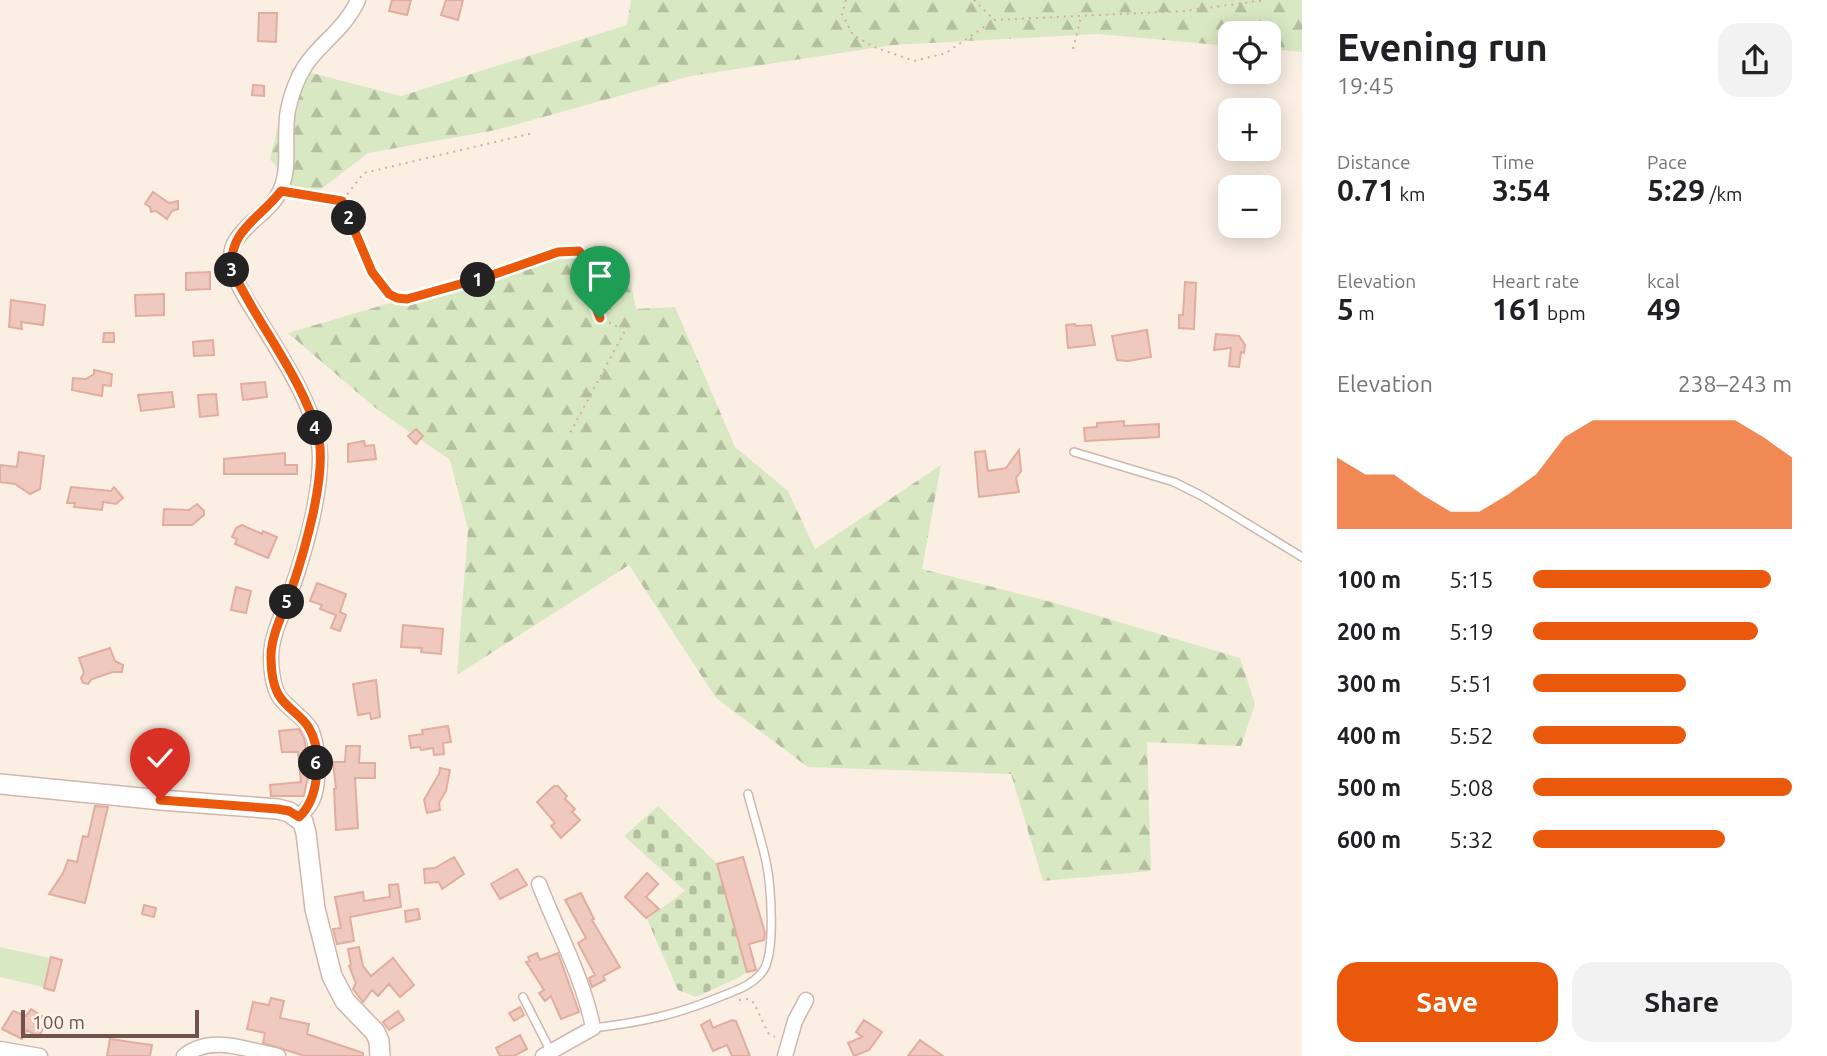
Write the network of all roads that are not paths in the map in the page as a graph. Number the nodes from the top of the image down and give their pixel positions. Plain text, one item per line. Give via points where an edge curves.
1 (358, 0) edge
2 (1074, 452) dead end
3 (1302, 557) edge
4 (0, 783) edge
5 (748, 794) dead end
6 (299, 817) junction
7 (539, 884) dead end
8 (523, 997) dead end
9 (806, 1000) dead end
10 (593, 1028) junction
11 (0, 1049) edge
12 (787, 1049) edge
13 (547, 1054) edge
14 (40, 1056) edge
15 (184, 1056) edge
16 (278, 1056) edge
17 (380, 1056) edge

1 - 6 street via 332,38 306,64 295,86 287,112 281,191 236,238 231,259 242,291 307,405 318,437 315,500 271,654 280,697 297,712 314,738 315,789
2 - 3 lane via 1174,482
4 - 6 street via 278,809
5 - 10 lane via 767,864 772,939 765,969 743,988 690,1009 650,1021
6 - 17 street via 306,833 315,909 332,976 345,1001 375,1032
7 - 10 street
8 - 13 lane
9 - 12 street
10 - 13 street
11 - 14 street
15 - 16 street via 213,1044

